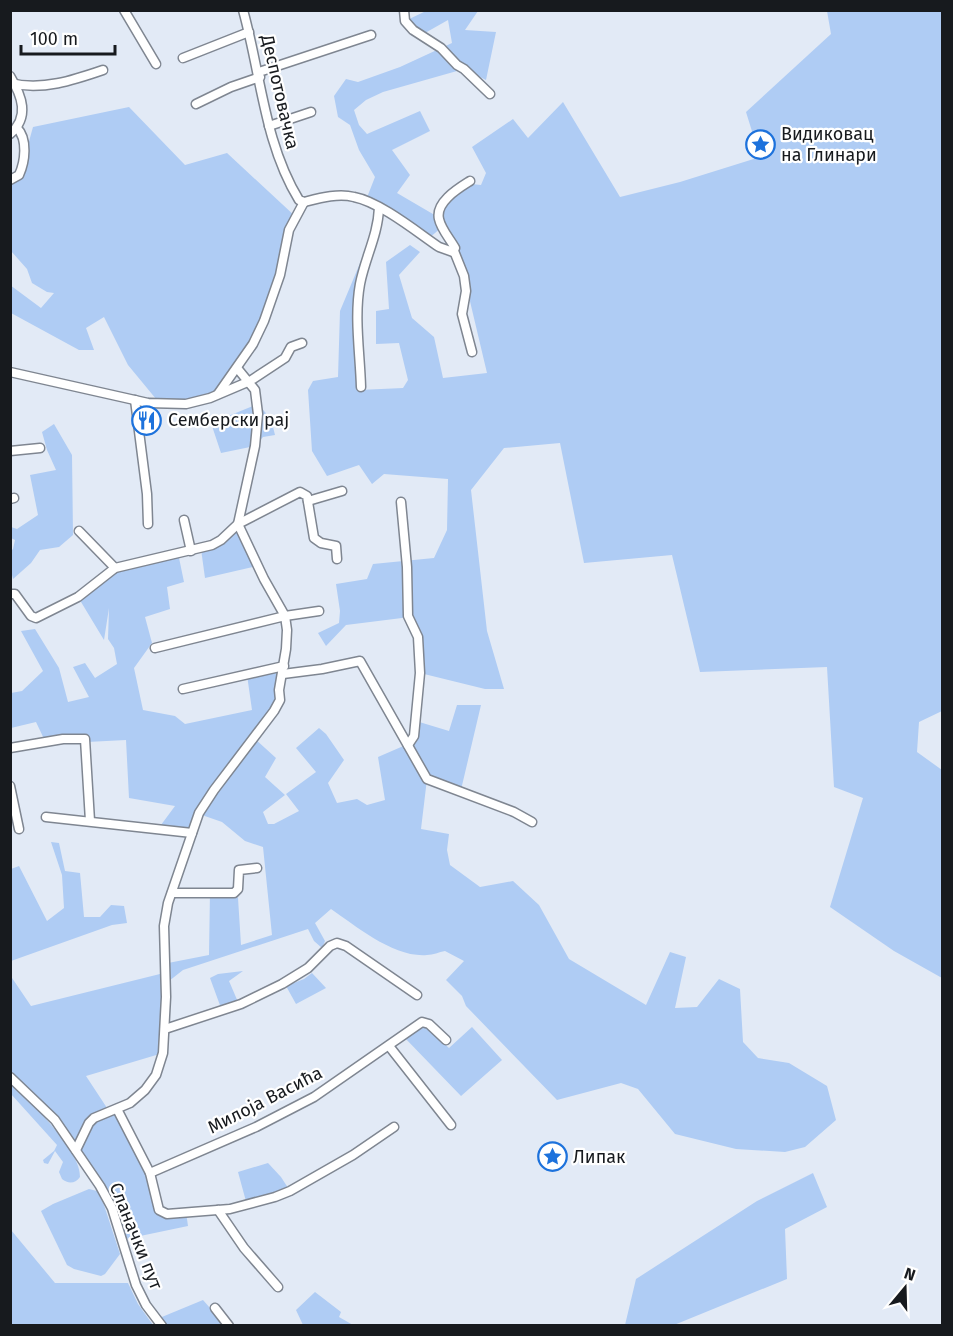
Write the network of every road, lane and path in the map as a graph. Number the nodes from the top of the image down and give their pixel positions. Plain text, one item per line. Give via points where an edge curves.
1 (124, 10) edge
2 (243, 10) edge
3 (404, 10) edge
4 (249, 32) junction
5 (371, 35) dead end
6 (183, 58) dead end
7 (156, 64) dead end
8 (103, 70) dead end
9 (259, 74) junction
10 (12, 81) edge
11 (490, 94) dead end
12 (196, 104) dead end
13 (311, 112) dead end
14 (269, 126) junction
15 (14, 131) edge
16 (10, 180) edge
17 (470, 180) dead end
18 (303, 202) junction
19 (379, 208) junction
20 (454, 251) junction
21 (302, 343) dead end
22 (472, 352) dead end
23 (237, 368) junction
24 (10, 372) edge
25 (250, 381) junction
26 (361, 387) dead end
27 (218, 395) junction
28 (135, 400) junction
29 (40, 448) dead end
30 (10, 451) edge
31 (342, 491) dead end
32 (308, 501) junction
33 (401, 502) dead end
34 (184, 520) dead end
35 (148, 524) dead end
36 (238, 524) junction
37 (79, 531) dead end
38 (191, 551) junction
39 (337, 559) dead end
40 (115, 568) junction
41 (10, 594) edge
42 (319, 612) dead end
43 (285, 616) junction
44 (155, 648) dead end
45 (284, 670) junction
46 (183, 689) dead end
47 (408, 745) junction
48 (10, 748) edge
49 (10, 786) edge
50 (46, 817) dead end
51 (90, 821) junction
52 (532, 822) dead end
53 (19, 829) dead end
54 (192, 832) junction
55 (257, 868) dead end
56 (172, 893) junction
57 (417, 995) dead end
58 (165, 1029) junction
59 (446, 1040) dead end
60 (389, 1046) junction
61 (10, 1077) edge
62 (117, 1109) junction
63 (451, 1125) dead end
64 (394, 1127) dead end
65 (76, 1150) junction
66 (150, 1173) junction
67 (218, 1210) junction
68 (278, 1287) dead end
69 (215, 1308) dead end
70 (162, 1326) edge
71 (229, 1326) edge

1 - 7 street
2 - 4 street, Деспотовачка
3 - 11 street via 405,21 413,30 441,48
4 - 6 street
4 - 9 street, Деспотовачка
5 - 9 street
8 - 10 street via 64,82 36,85
9 - 12 street
9 - 14 street, Деспотовачка
10 - 15 street via 23,113
13 - 14 street
14 - 18 street, Деспотовачка via 281,166
15 - 16 street via 23,140 24,156 19,175
17 - 20 street via 439,209 438,217
18 - 19 street via 344,195
18 - 23 street via 289,230 280,275 264,321
19 - 20 street via 440,247
19 - 26 street via 379,222 360,285
20 - 22 street via 464,276 462,314
21 - 25 street via 291,346 285,358
23 - 25 street
23 - 27 street
24 - 28 street
25 - 27 street
25 - 36 street via 257,396 258,414
27 - 28 street via 186,404
28 - 35 street
29 - 30 street
31 - 32 street
32 - 36 street via 305,494 297,493
32 - 39 street via 315,538 336,546
33 - 47 street via 408,616 418,638 420,673 414,736
34 - 38 street
36 - 38 street via 221,540
36 - 43 street
37 - 40 street
38 - 40 street
40 - 41 street via 78,597 36,618 16,595
42 - 43 street
43 - 44 street
43 - 45 street
45 - 46 street
45 - 47 street via 360,662
45 - 54 street via 280,700 274,711 214,790
47 - 52 street via 427,779
48 - 51 street via 85,739
49 - 53 street
50 - 51 street
51 - 54 street
54 - 56 street
55 - 56 street via 239,870 238,889 234,893
56 - 58 street via 164,926
57 - 58 street via 337,943 282,984 241,1004
58 - 62 street via 162,1059 153,1080 139,1096
59 - 60 street, Милоја Васића via 424,1021
60 - 63 street
60 - 66 street, Милоја Васића via 302,1104
61 - 65 street, Сланачки пут via 55,1120
62 - 65 street via 88,1123
62 - 66 street
64 - 67 street via 290,1191
65 - 70 street, Сланачки пут via 106,1197 136,1285
66 - 67 street via 158,1207 164,1214
67 - 68 street
69 - 71 street

